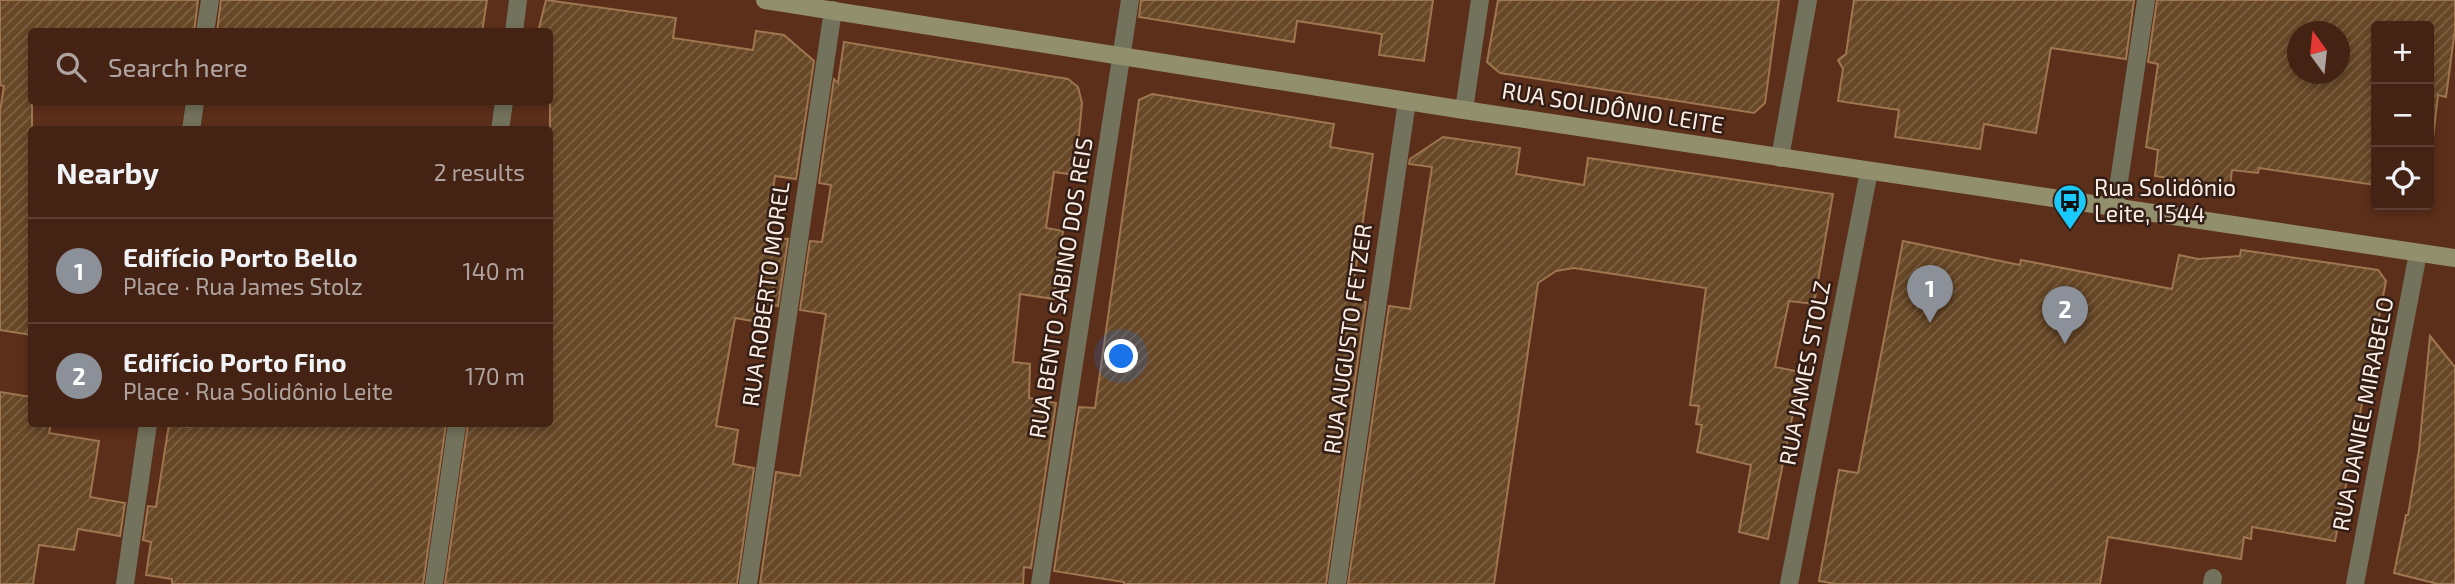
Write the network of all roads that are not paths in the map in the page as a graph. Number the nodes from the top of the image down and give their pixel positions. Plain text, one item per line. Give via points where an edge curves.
1 (210, 0) edge
2 (518, 0) edge
3 (765, 0) edge
4 (1130, 0) edge
5 (1480, 0) edge
6 (1808, 0) edge
7 (2146, 0) edge
8 (833, 10) junction
9 (206, 28) edge
10 (514, 28) edge
11 (1121, 57) junction
12 (1408, 101) junction
13 (195, 105) edge
14 (504, 105) edge
15 (1464, 110) junction
16 (192, 126) edge
17 (501, 126) edge
18 (1780, 158) junction
19 (1869, 171) junction
20 (2115, 208) junction
21 (2418, 253) junction
22 (2455, 258) edge
23 (148, 427) edge
24 (457, 427) edge
25 (125, 584) edge
26 (433, 584) edge
27 (748, 584) edge
28 (1040, 584) edge
29 (1337, 584) edge
30 (1789, 584) edge
31 (2355, 584) edge

1 - 9 street
2 - 10 street
3 - 8 main road, RUA SOLIDÔNIO LEITE
4 - 11 street, RUA BENTO SABINO DOS REIS
5 - 15 street
6 - 18 street
7 - 20 street
8 - 11 main road, RUA SOLIDÔNIO LEITE
8 - 27 street, RUA ROBERTO MOREL
11 - 12 main road, RUA SOLIDÔNIO LEITE
11 - 28 street, RUA BENTO SABINO DOS REIS
12 - 15 main road, RUA SOLIDÔNIO LEITE
12 - 29 street, RUA AUGUSTO FETZER
13 - 16 street
14 - 17 street
15 - 18 main road, RUA SOLIDÔNIO LEITE
18 - 19 main road, RUA SOLIDÔNIO LEITE
19 - 20 main road, RUA SOLIDÔNIO LEITE
19 - 30 street, RUA JAMES STOLZ
20 - 21 main road, RUA SOLIDÔNIO LEITE
21 - 22 main road, RUA SOLIDÔNIO LEITE
21 - 31 street, RUA DANIEL MIRABELO
23 - 25 street
24 - 26 street

